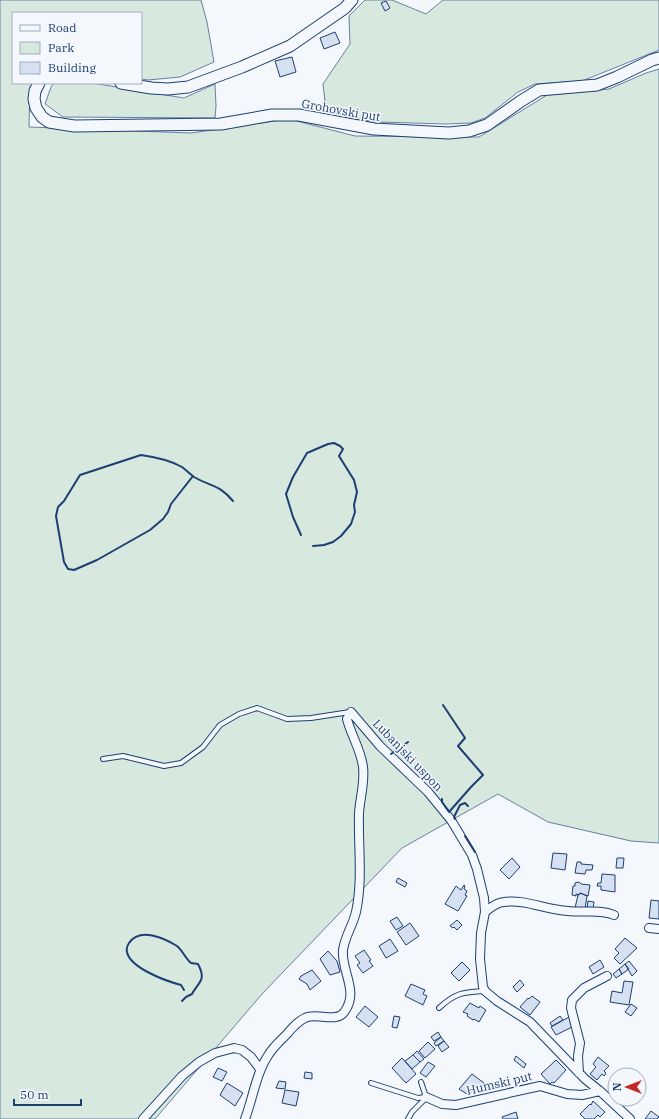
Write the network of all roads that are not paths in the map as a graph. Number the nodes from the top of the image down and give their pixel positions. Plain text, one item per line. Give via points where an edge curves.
1 (352, 0) edge
2 (659, 58) edge
3 (38, 84) edge
4 (128, 84) edge
5 (351, 712) junction
6 (103, 759) dead end
7 (485, 912) junction
8 (614, 915) dead end
9 (649, 928) dead end
10 (659, 929) edge
11 (607, 976) dead end
12 (485, 991) junction
13 (439, 1008) dead end
14 (260, 1069) junction
15 (580, 1073) junction
16 (421, 1082) dead end
17 (372, 1083) dead end
18 (600, 1091) junction
19 (426, 1097) junction
20 (143, 1119) edge
21 (245, 1119) edge
22 (408, 1119) edge
23 (630, 1119) edge

1 - 4 main road via 345,8 290,46 242,66 188,86 168,89
2 - 3 main road, Grohovski put via 597,85 539,90 487,125 469,132 449,133 374,130 287,114 221,124 67,125 49,122 42,117 34,99
5 - 6 lane via 287,719 257,708 220,725 203,747 182,763 164,766 123,756
5 - 7 street, Lubanjski uspon via 380,746 428,792 451,820 472,855 484,898
5 - 14 street via 347,719 364,770 359,812 358,900 343,955 351,1000 344,1013 338,1016 313,1016 301,1020 269,1053
7 - 8 street via 502,902 520,902 567,912 608,912
7 - 12 street, Lubanjski uspon via 480,960
9 - 10 street
11 - 15 street via 584,988 572,1000 571,1008 580,1043
12 - 13 lane via 460,994 448,999
12 - 15 street via 530,1022
14 - 20 street via 242,1050 234,1048 215,1053 182,1076
14 - 21 street
15 - 18 street
16 - 19 lane
17 - 19 lane via 418,1098
18 - 19 street, Humski put via 582,1095 567,1094 540,1086 456,1105 442,1104
18 - 23 street
19 - 22 lane

